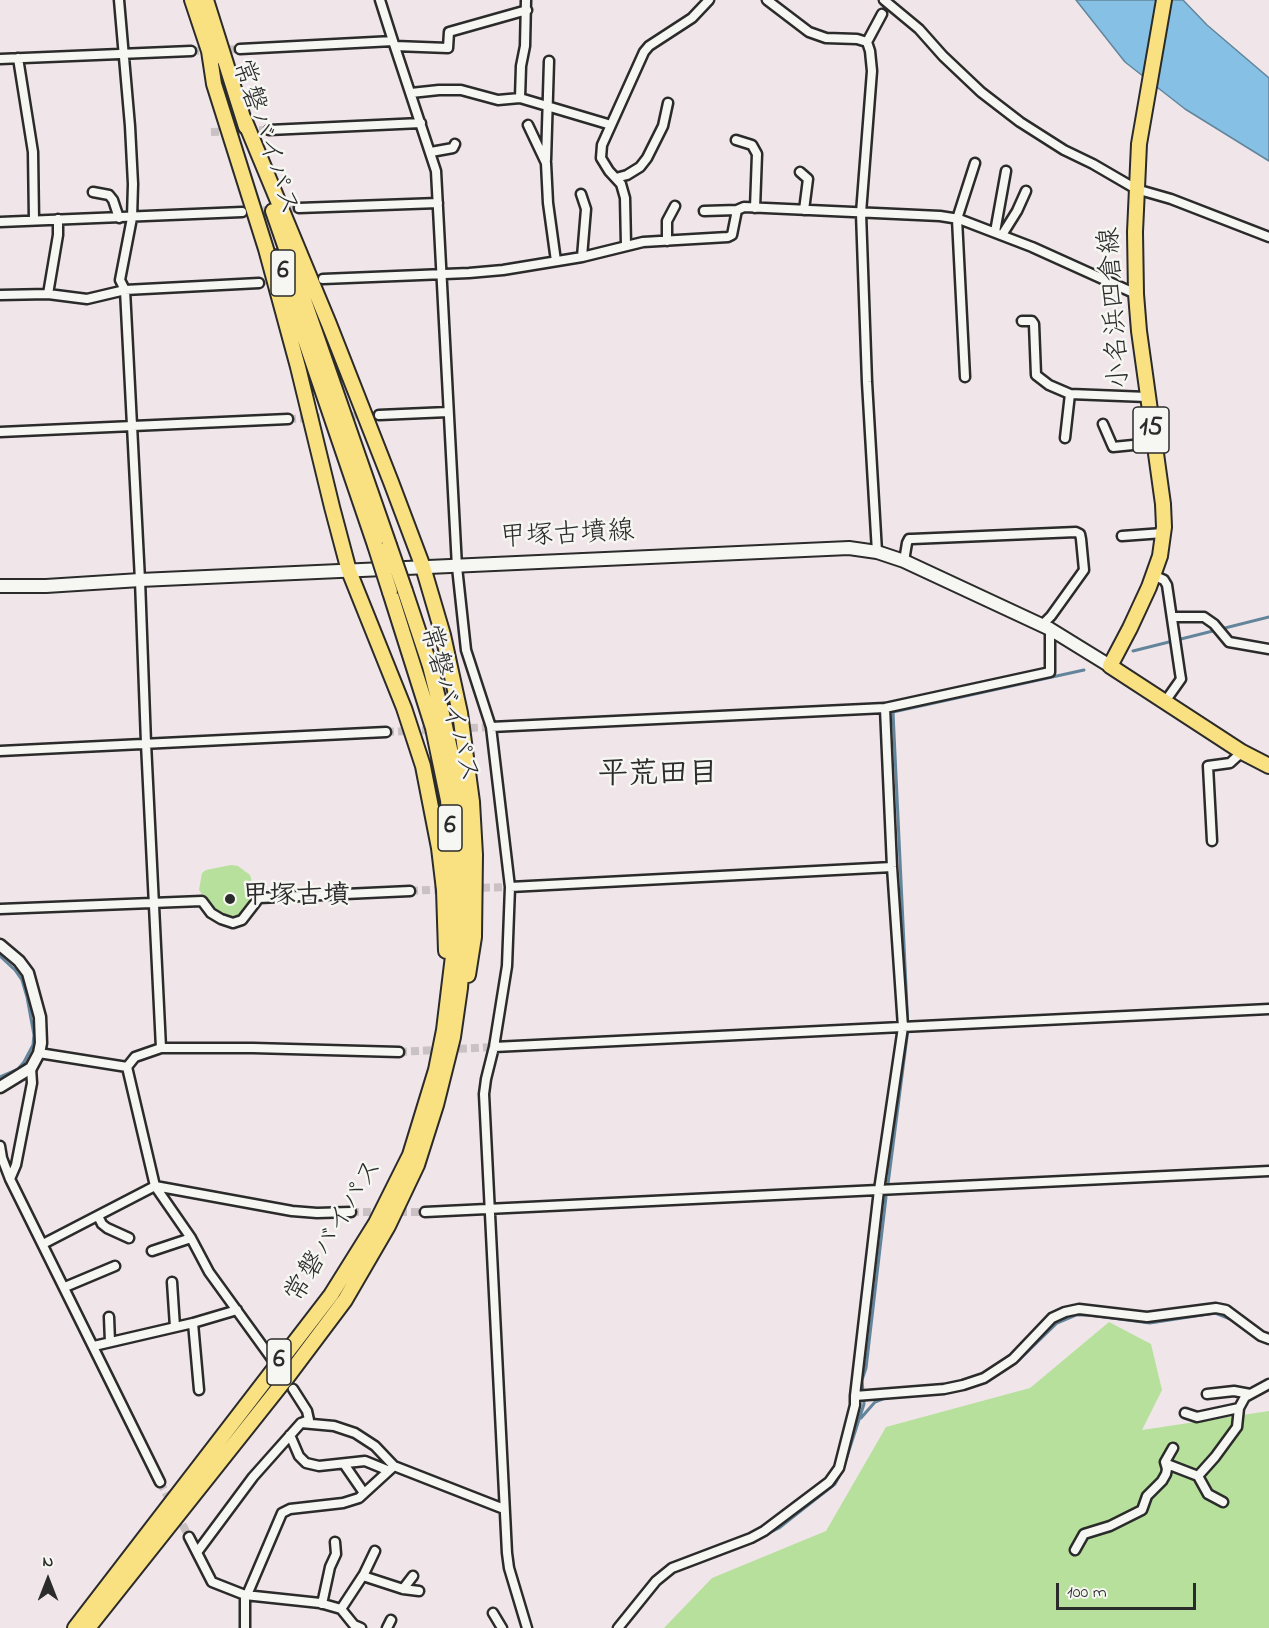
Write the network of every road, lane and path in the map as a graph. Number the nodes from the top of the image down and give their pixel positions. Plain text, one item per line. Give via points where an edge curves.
1 (119, 0) edge
2 (192, 0) edge
3 (206, 0) edge
4 (380, 0) edge
5 (526, 0) edge
6 (709, 0) edge
7 (767, 0) edge
8 (884, 0) edge
9 (1164, 0) edge
10 (527, 10) junction
11 (882, 14) dead end
12 (867, 42) junction
13 (394, 44) junction
14 (240, 49) tunnel mouth
15 (191, 51) tunnel mouth
16 (209, 51) junction
17 (123, 55) junction
18 (18, 58) junction
19 (0, 59) edge
20 (549, 60) dead end
21 (411, 93) junction
22 (520, 98) junction
23 (668, 103) dead end
24 (548, 107) junction
25 (244, 119) junction
26 (421, 123) junction
27 (528, 125) dead end
28 (611, 125) junction
29 (269, 130) tunnel mouth
30 (736, 140) dead end
31 (455, 144) dead end
32 (431, 152) junction
33 (546, 163) junction
34 (975, 163) dead end
35 (1006, 171) dead end
36 (800, 172) dead end
37 (616, 178) junction
38 (1136, 185) junction
39 (1026, 191) dead end
40 (93, 192) dead end
41 (581, 194) dead end
42 (438, 203) junction
43 (675, 206) dead end
44 (754, 207) junction
45 (299, 208) tunnel mouth
46 (737, 210) junction
47 (804, 210) junction
48 (704, 211) dead end
49 (242, 212) tunnel mouth
50 (861, 213) junction
51 (119, 218) junction
52 (132, 218) junction
53 (58, 219) junction
54 (957, 219) junction
55 (34, 220) junction
56 (0, 222) edge
57 (999, 234) junction
58 (1269, 237) edge
59 (667, 241) junction
60 (626, 245) junction
61 (582, 257) junction
62 (556, 261) junction
63 (442, 274) junction
64 (323, 279) dead end
65 (259, 283) dead end
66 (125, 291) junction
67 (48, 294) junction
68 (1136, 294) junction
69 (0, 295) edge
70 (1022, 321) dead end
71 (965, 378) dead end
72 (1070, 394) junction
73 (1147, 397) junction
74 (448, 412) junction
75 (379, 415) tunnel mouth
76 (288, 419) tunnel mouth
77 (1103, 424) dead end
78 (132, 427) junction
79 (0, 432) edge
80 (1065, 438) dead end
81 (1153, 443) junction
82 (1163, 533) junction
83 (1122, 536) dead end
84 (878, 552) junction
85 (904, 561) junction
86 (423, 567) junction
87 (457, 567) junction
88 (349, 571) junction
89 (1153, 575) junction
90 (140, 580) junction
91 (0, 586) edge
92 (397, 592) junction
93 (1172, 617) junction
94 (1046, 627) junction
95 (1269, 649) edge
96 (1110, 666) junction
97 (1164, 703) junction
98 (885, 708) junction
99 (491, 727) junction
100 (386, 732) tunnel mouth
101 (146, 743) junction
102 (0, 751) edge
103 (1242, 752) junction
104 (1267, 760) edge
105 (1212, 842) dead end
106 (892, 867) junction
107 (510, 887) junction
108 (410, 891) tunnel mouth
109 (155, 903) junction
110 (0, 909) edge
111 (0, 945) edge
112 (1269, 1009) edge
113 (906, 1027) junction
114 (494, 1047) junction
115 (161, 1048) junction
116 (399, 1052) tunnel mouth
117 (39, 1053) junction
118 (127, 1067) junction
119 (31, 1068) junction
120 (436, 1070) junction
121 (0, 1087) edge
122 (436, 1105) junction
123 (0, 1146) edge
124 (1269, 1170) edge
125 (10, 1179) junction
126 (155, 1186) junction
127 (879, 1190) junction
128 (489, 1209) junction
129 (351, 1212) tunnel mouth
130 (425, 1212) tunnel mouth
131 (98, 1216) junction
132 (129, 1238) dead end
133 (191, 1238) junction
134 (44, 1244) junction
135 (152, 1251) dead end
136 (115, 1266) dead end
137 (172, 1282) dead end
138 (65, 1287) junction
139 (237, 1310) junction
140 (109, 1317) dead end
141 (193, 1323) junction
142 (175, 1327) junction
143 (1269, 1339) edge
144 (110, 1342) junction
145 (94, 1346) junction
146 (272, 1359) dead end
147 (1269, 1384) edge
148 (293, 1389) dead end
149 (199, 1390) dead end
150 (1207, 1394) dead end
151 (1250, 1394) junction
152 (861, 1396) junction
153 (1239, 1408) junction
154 (1185, 1413) dead end
155 (301, 1423) junction
156 (290, 1436) junction
157 (1173, 1448) dead end
158 (344, 1464) junction
159 (1167, 1464) junction
160 (391, 1468) junction
161 (1198, 1476) junction
162 (160, 1482) tunnel mouth
163 (364, 1493) junction
164 (1223, 1502) dead end
165 (504, 1509) junction
166 (189, 1537) tunnel mouth
167 (335, 1542) dead end
168 (1076, 1550) dead end
169 (198, 1551) junction
170 (375, 1551) dead end
171 (413, 1575) dead end
172 (363, 1576) junction
173 (403, 1589) junction
174 (419, 1591) dead end
175 (246, 1595) junction
176 (322, 1604) junction
177 (342, 1609) junction
178 (493, 1613) dead end
179 (75, 1628) edge
180 (88, 1628) edge
181 (245, 1628) edge
182 (361, 1628) edge
183 (502, 1628) edge
184 (527, 1628) edge
185 (618, 1628) edge

1 - 17 street
2 - 16 main road, 常磐バイパス / 6
3 - 25 main road, 常磐バイパス / 6
4 - 13 street
5 - 10 street
6 - 28 street via 692,18 644,52
7 - 12 street via 809,32 826,38
8 - 38 street via 919,29 981,92 1020,122 1064,150
9 - 38 main road, 小名浜四倉線 / 15
10 - 13 street via 449,32 448,48
10 - 22 street
11 - 12 street
12 - 50 street via 872,71
13 - 14 street
13 - 21 street
15 - 17 street
16 - 88 main road via 214,84 290,334
16 - 92 main road, 常磐バイパス / 6, bridge via 375,545
17 - 18 street
17 - 52 street via 130,126
18 - 19 street
18 - 55 street via 33,152
20 - 24 street
21 - 22 street via 461,90 498,100
21 - 26 street
22 - 24 street
23 - 37 street via 663,126 640,167
24 - 28 street
24 - 33 street
25 - 86 main road
25 - 92 main road, 常磐バイパス / 6, bridge via 389,545
26 - 29 street
26 - 32 street
27 - 33 street
28 - 37 street via 600,151
30 - 44 street via 752,145 757,154
31 - 32 street via 453,148
32 - 42 street
33 - 62 street
34 - 54 street
35 - 57 street
36 - 47 street via 808,179
37 - 60 street via 625,198
38 - 58 street
38 - 68 main road, 小名浜四倉線 / 15
39 - 57 street via 1017,211
40 - 51 street via 109,195
41 - 61 street via 586,209
42 - 45 street
42 - 63 street
43 - 59 street via 667,221
44 - 46 street
44 - 47 street
46 - 48 street
46 - 59 street via 728,237
47 - 50 street
49 - 52 street
50 - 54 street
50 - 84 street
51 - 52 street
51 - 53 street
52 - 66 street via 120,280
53 - 55 street
53 - 67 street
54 - 57 street
54 - 71 street
55 - 56 street
57 - 68 street
59 - 60 street
60 - 61 street
61 - 62 street
62 - 63 street
63 - 64 street
63 - 74 street
65 - 66 street
66 - 67 street via 87,299
66 - 78 street
67 - 69 street
68 - 73 main road, 小名浜四倉線 / 15
70 - 72 street via 1034,324 1036,375
72 - 73 street
72 - 80 street
73 - 81 main road, 小名浜四倉線 / 15
74 - 75 street
74 - 87 street
76 - 78 street
77 - 81 street via 1113,447
78 - 79 street
78 - 90 street
81 - 82 main road, 小名浜四倉線 / 15 via 1163,504
82 - 83 street
82 - 89 main road, 小名浜四倉線 / 15
84 - 85 main road, 甲塚古墳線
84 - 87 main road, 甲塚古墳線 via 849,548
85 - 94 main road, 甲塚古墳線
85 - 94 street via 909,539 1076,532 1082,539 1084,570
86 - 87 main road, 甲塚古墳線
86 - 88 main road, 甲塚古墳線
86 - 122 main road via 460,713 476,855 473,954 451,1072
87 - 99 street via 466,650
88 - 90 main road, 甲塚古墳線
88 - 120 main road via 404,708 435,821 446,930
89 - 93 street via 1167,585
89 - 96 main road, 小名浜四倉線 / 15
90 - 91 main road, 甲塚古墳線
90 - 101 street
92 - 120 main road, 常磐バイパス / 6 via 433,728 448,800 453,859 456,931
92 - 122 main road, 常磐バイパス / 6 via 429,666 461,800 464,935 460,988
93 - 95 street via 1204,617 1229,642
93 - 97 street via 1181,679
94 - 96 main road, 甲塚古墳線
94 - 98 street via 1050,672
96 - 97 main road
97 - 103 main road
98 - 99 street
98 - 106 street
99 - 107 street
100 - 101 street
101 - 102 street
101 - 109 street
103 - 104 main road
103 - 105 street via 1230,763 1208,766
106 - 107 street
106 - 113 street
107 - 114 street via 507,966
108 - 109 street via 259,898 242,920 233,923 211,912 202,901
109 - 110 street
109 - 115 street
111 - 117 street via 28,973 40,1017
112 - 113 street
113 - 114 street
113 - 127 street
114 - 128 street via 484,1094
115 - 116 street
115 - 118 street via 135,1057
117 - 118 street
117 - 119 street
118 - 126 street
119 - 121 street
119 - 125 street via 32,1083
120 - 179 main road, 常磐バイパス / 6 via 410,1155 376,1223 331,1295
122 - 180 main road, 常磐バイパス / 6 via 417,1165 345,1300
123 - 125 street
124 - 127 street
125 - 134 street
126 - 129 street via 292,1211
126 - 131 street
126 - 133 street
127 - 128 street
127 - 152 street
128 - 130 street
128 - 165 street
131 - 132 street via 107,1228
131 - 134 street
133 - 135 street
133 - 139 street
134 - 138 street
136 - 138 street
137 - 142 street
138 - 145 street
139 - 141 street
139 - 146 street
140 - 144 street
141 - 142 street
141 - 149 street
142 - 144 street
143 - 152 street via 1226,1310 1216,1308 1147,1317 1079,1309 1052,1318 1013,1359 984,1378 944,1389
144 - 145 street
145 - 162 street
147 - 151 street
148 - 155 street via 307,1411 309,1420
150 - 151 street
151 - 153 street
152 - 185 street via 838,1468 829,1482 764,1531 672,1568 656,1581
153 - 154 street via 1197,1417
153 - 161 street via 1237,1427
155 - 156 street
155 - 160 street via 334,1426 355,1433 375,1446
156 - 158 street via 306,1463
156 - 169 street via 253,1477
157 - 159 street
158 - 160 street via 365,1461
158 - 163 street
159 - 161 street
159 - 168 street via 1166,1474 1147,1496 1142,1510 1084,1534
160 - 163 street
160 - 165 street
161 - 164 street via 1208,1494
163 - 175 street via 343,1503 282,1513
165 - 184 street via 507,1560
166 - 169 street
167 - 176 street via 336,1554
169 - 175 street via 212,1582
170 - 172 street
171 - 173 street
172 - 173 street
172 - 177 street
173 - 174 street
175 - 176 street
175 - 181 street
176 - 177 street
177 - 182 street
178 - 183 street

